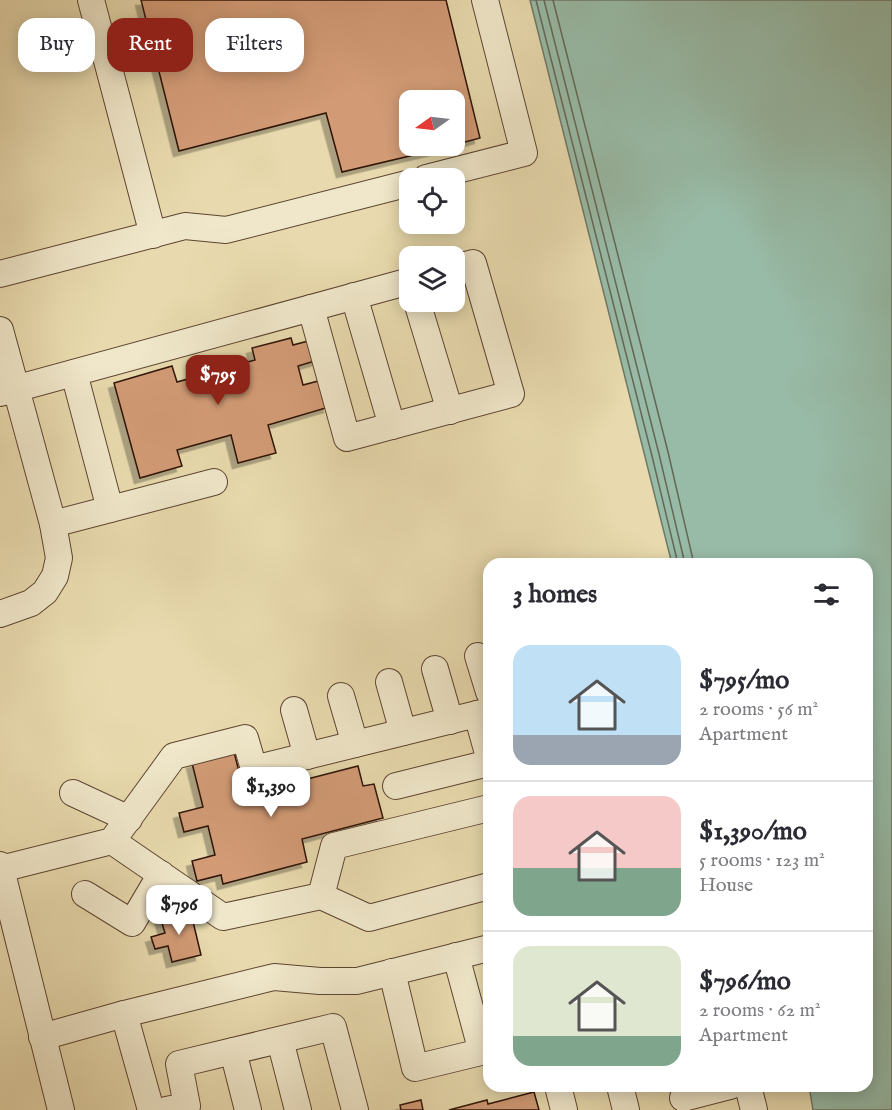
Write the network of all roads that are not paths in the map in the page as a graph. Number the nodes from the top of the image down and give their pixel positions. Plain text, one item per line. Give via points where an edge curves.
1 (91, 0) edge
2 (485, 0) edge
3 (465, 168) edge
4 (399, 186) edge
5 (153, 235) junction
6 (465, 265) edge
7 (0, 274) edge
8 (399, 284) edge
9 (354, 296) junction
10 (311, 308) junction
11 (420, 312) edge
12 (0, 330) edge
13 (74, 373) junction
14 (8, 391) edge
15 (450, 411) junction
16 (392, 426) junction
17 (214, 482) dead end
18 (110, 509) junction
19 (53, 524) junction
20 (0, 614) edge
21 (478, 656) dead end
22 (435, 669) dead end
23 (483, 672) edge
24 (389, 682) dead end
25 (341, 696) dead end
26 (294, 710) dead end
27 (483, 712) edge
28 (450, 721) junction
29 (404, 732) junction
30 (355, 744) junction
31 (307, 756) junction
32 (483, 764) edge
33 (396, 786) dead end
34 (73, 793) dead end
35 (483, 809) edge
36 (129, 819) junction
37 (112, 841) junction
38 (1, 867) edge
39 (161, 874) junction
40 (483, 888) edge
41 (85, 894) dead end
42 (321, 896) junction
43 (483, 949) edge
44 (456, 956) junction
45 (392, 972) junction
46 (124, 1014) junction
47 (42, 1036) junction
48 (280, 1040) junction
49 (483, 1042) edge
50 (233, 1051) junction
51 (483, 1052) edge
52 (560, 1092) edge
53 (622, 1092) edge
54 (706, 1092) edge
55 (750, 1092) edge
56 (683, 1098) edge
57 (180, 1108) edge
58 (61, 1110) edge
59 (151, 1110) edge
60 (249, 1110) edge
61 (298, 1110) edge
62 (355, 1110) edge
63 (564, 1110) edge
64 (626, 1110) edge
65 (754, 1110) edge

1 - 5 street
2 - 3 street via 524,153
4 - 5 street via 226,230 185,226
5 - 7 street
6 - 15 street via 473,263 511,394
8 - 9 street
9 - 10 street
9 - 16 street
10 - 13 street
10 - 16 street via 348,438
11 - 15 street
12 - 14 street
13 - 14 street
13 - 18 street
14 - 19 street
15 - 16 street
17 - 18 street
18 - 19 street
19 - 20 street via 59,558 55,576 45,592 31,603
21 - 23 street
22 - 28 street
24 - 29 street
25 - 30 street
26 - 31 street
27 - 28 street
28 - 29 street
29 - 30 street
30 - 31 street
31 - 36 street via 254,769 245,738 174,756
32 - 33 street
34 - 36 street
35 - 42 street via 334,846
36 - 37 street
37 - 38 street
37 - 39 street
38 - 47 street
39 - 41 street via 132,923
39 - 42 street via 223,916
40 - 42 street via 369,918
43 - 44 street
44 - 45 street
44 - 49 street
45 - 46 street via 357,981 274,977
45 - 51 street via 415,1068
46 - 47 street
46 - 59 street
47 - 58 street
48 - 50 street
48 - 61 street
48 - 62 street via 333,1027
50 - 57 street via 178,1064
50 - 60 street
52 - 63 street
53 - 64 street
54 - 56 street
55 - 65 street

